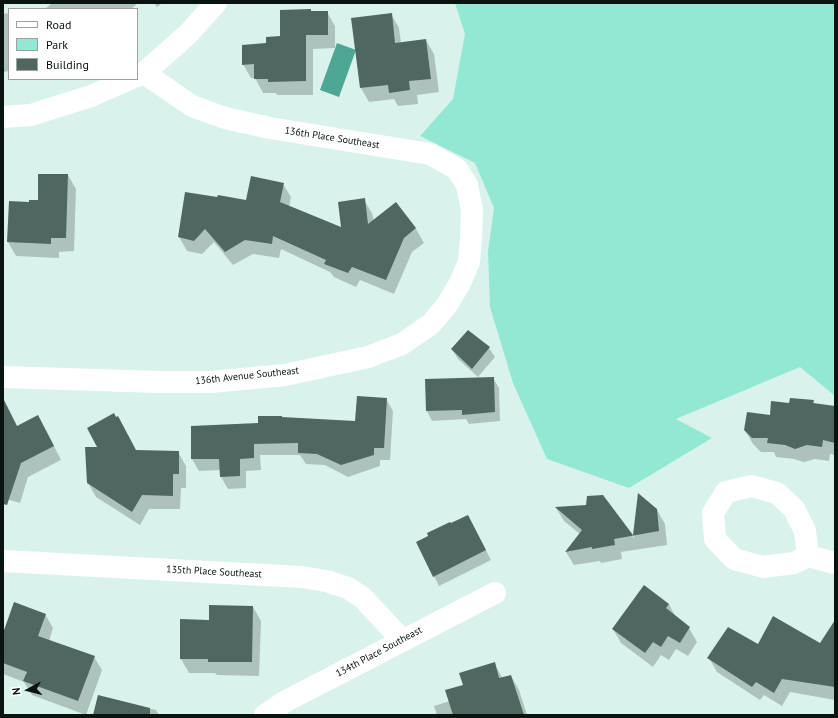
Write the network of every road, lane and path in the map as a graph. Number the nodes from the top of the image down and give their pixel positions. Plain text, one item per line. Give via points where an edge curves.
1 (216, 3) edge
2 (138, 75) edge
3 (138, 77) edge
4 (128, 80) edge
5 (3, 118) edge
6 (472, 238) joint
7 (3, 377) edge
8 (808, 556) junction
9 (3, 561) edge
10 (835, 563) edge
11 (494, 593) dead end
12 (402, 640) junction
13 (265, 715) edge

1 - 2 street via 188,34
3 - 6 street, 136th Place Southeast via 192,106 225,118 270,128 430,154 457,170 467,185 472,210
4 - 5 street via 91,96 31,115
6 - 7 street, 136th Avenue Southeast via 469,262 460,283 447,305 431,324 402,344 368,357 285,375 211,382
8 - 8 street via 805,531 794,509 777,493 752,486 726,492 713,513 715,539 734,559 763,567 794,562
8 - 10 street
9 - 12 street, 135th Place Southeast via 302,576 348,588 363,598
11 - 12 street, 134th Place Southeast
12 - 13 street, 134th Place Southeast via 286,701

